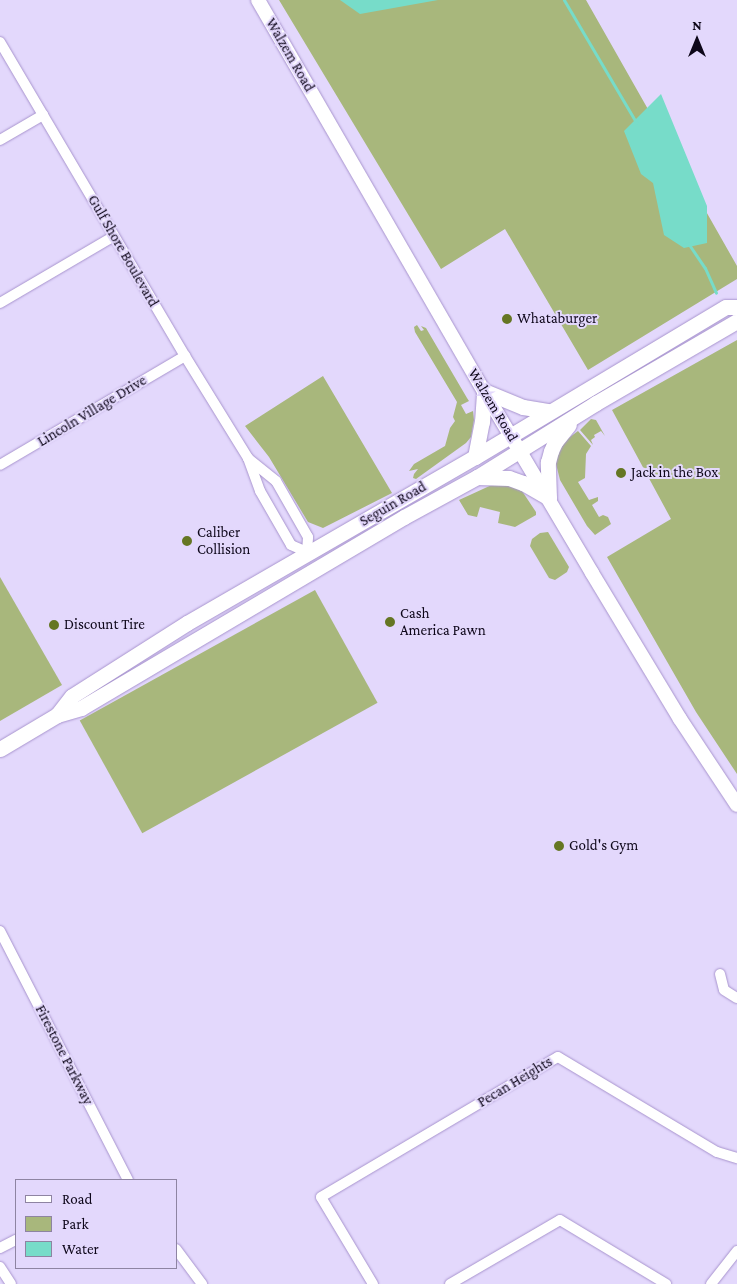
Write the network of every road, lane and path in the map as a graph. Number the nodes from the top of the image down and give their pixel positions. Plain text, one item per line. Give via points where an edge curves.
1 (258, 0) edge
2 (0, 42) edge
3 (43, 115) junction
4 (0, 140) edge
5 (114, 236) junction
6 (0, 303) edge
7 (737, 307) edge
8 (737, 322) edge
9 (185, 356) junction
10 (484, 391) junction
11 (549, 411) junction
12 (576, 416) junction
13 (511, 435) junction
14 (520, 450) junction
15 (475, 457) junction
16 (248, 458) junction
17 (0, 465) edge
18 (477, 477) junction
19 (549, 498) junction
20 (357, 545) junction
21 (307, 552) junction
22 (280, 590) junction
23 (57, 715) junction
24 (0, 750) edge
25 (737, 805) edge
26 (0, 931) edge
27 (720, 974) dead end
28 (737, 998) edge
29 (737, 1158) edge
30 (127, 1179) edge
31 (15, 1240) edge
32 (0, 1248) edge
33 (737, 1251) edge
34 (178, 1252) edge
35 (0, 1267) edge
36 (11, 1284) edge
37 (202, 1284) edge
38 (372, 1284) edge
39 (450, 1284) edge
40 (666, 1284) edge
41 (711, 1284) edge

1 - 10 main road, Walzem Road
2 - 3 street, Gulf Shore Boulevard
3 - 4 street
3 - 5 street, Gulf Shore Boulevard
5 - 6 street
5 - 9 street, Gulf Shore Boulevard
7 - 11 main road, Seguin Road via 726,307
8 - 12 main road, Seguin Road
9 - 16 street, Gulf Shore Boulevard
9 - 17 street, Lincoln Village Drive
10 - 11 main road via 523,407
10 - 13 main road, Walzem Road
10 - 15 main road
11 - 13 main road, Seguin Road
12 - 14 main road, Seguin Road
12 - 19 main road via 551,450
13 - 14 main road, Walzem Road
13 - 15 main road, Seguin Road
14 - 18 main road, Seguin Road
14 - 19 main road, Walzem Road
15 - 21 main road, Seguin Road
16 - 21 street, Gulf Shore Boulevard via 260,491 291,545
16 - 21 street, Gulf Shore Boulevard via 276,481 308,537
18 - 19 main road via 509,478
18 - 20 main road, Seguin Road
19 - 25 main road, Walzem Road via 677,714
20 - 21 main road via 335,552
20 - 22 main road, Seguin Road
21 - 22 main road via 305,562
21 - 23 main road, Seguin Road via 72,696
22 - 23 main road, Seguin Road via 81,708
23 - 24 main road, Seguin Road
26 - 30 street, Firestone Parkway
27 - 28 street via 724,990
29 - 38 street, Pecan Heights via 717,1152 558,1057 321,1197
31 - 32 street
33 - 41 street
34 - 37 street
35 - 36 street
39 - 40 street via 560,1220

